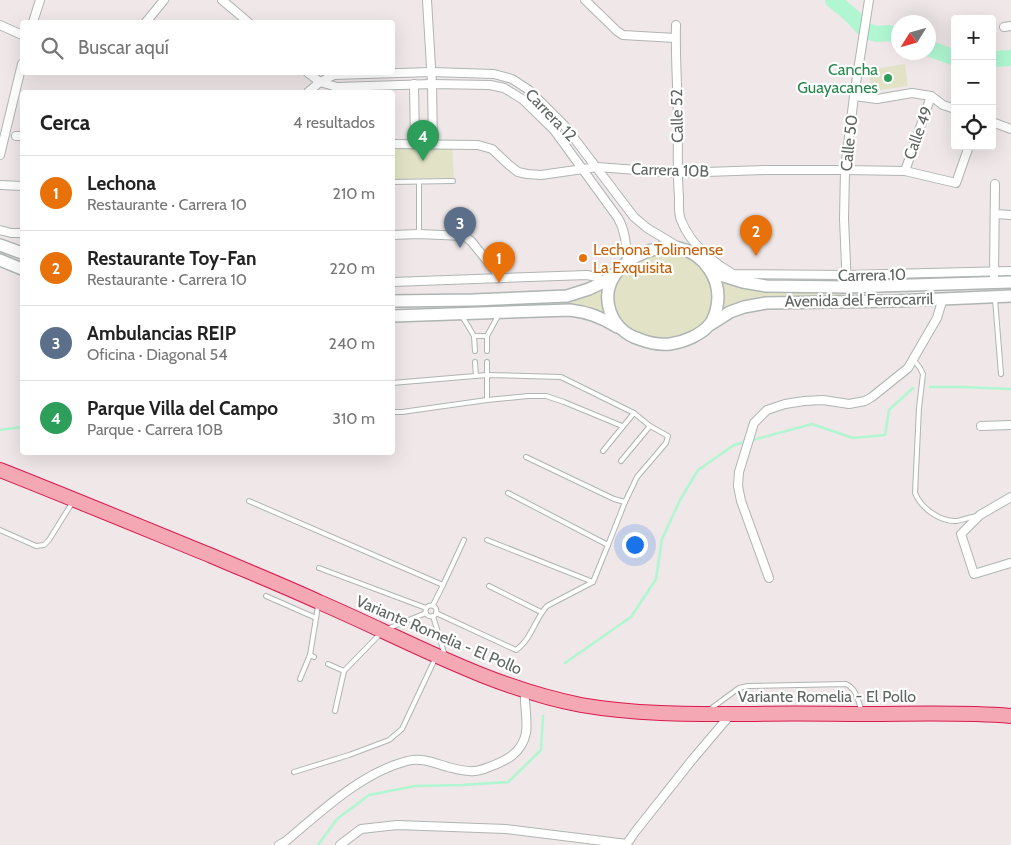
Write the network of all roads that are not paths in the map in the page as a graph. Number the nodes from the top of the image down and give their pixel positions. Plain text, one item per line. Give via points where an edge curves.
1 (40, 0) edge
2 (164, 0) edge
3 (222, 0) edge
4 (427, 0) edge
5 (585, 0) edge
6 (869, 0) edge
7 (34, 20) edge
8 (148, 20) edge
9 (246, 20) edge
10 (0, 25) edge
11 (676, 25) dead end
12 (20, 34) edge
13 (675, 38) junction
14 (20, 72) edge
15 (431, 72) junction
16 (395, 73) edge
17 (312, 75) edge
18 (334, 75) edge
19 (320, 82) junction
20 (414, 84) junction
21 (432, 84) junction
22 (310, 90) edge
23 (529, 90) junction
24 (854, 96) junction
25 (931, 96) junction
26 (522, 98) junction
27 (951, 107) edge
28 (996, 123) edge
29 (1011, 129) edge
30 (395, 144) edge
31 (415, 144) junction
32 (434, 144) junction
33 (968, 150) edge
34 (0, 155) edge
35 (597, 167) junction
36 (581, 169) junction
37 (845, 170) junction
38 (905, 171) junction
39 (677, 173) junction
40 (453, 181) dead end
41 (395, 182) edge
42 (419, 182) junction
43 (995, 184) dead end
44 (0, 185) edge
45 (20, 186) edge
46 (995, 214) junction
47 (1011, 215) edge
48 (0, 230) edge
49 (20, 233) edge
50 (419, 234) junction
51 (395, 235) edge
52 (0, 244) edge
53 (681, 249) junction
54 (20, 252) edge
55 (0, 260) edge
56 (627, 262) junction
57 (20, 268) edge
58 (710, 269) junction
59 (1011, 271) edge
60 (616, 274) junction
61 (733, 274) joint
62 (846, 275) junction
63 (994, 277) junction
64 (501, 278) junction
65 (395, 282) edge
66 (604, 282) junction
67 (1011, 282) edge
68 (847, 287) junction
69 (995, 296) junction
70 (1011, 296) edge
71 (943, 298) junction
72 (395, 302) edge
73 (500, 312) junction
74 (461, 314) junction
75 (395, 316) edge
76 (710, 324) junction
77 (626, 332) junction
78 (474, 336) junction
79 (487, 336) junction
80 (475, 351) dead end
81 (487, 351) dead end
82 (914, 360) junction
83 (475, 362) dead end
84 (487, 362) dead end
85 (1001, 374) dead end
86 (476, 376) junction
87 (487, 376) junction
88 (395, 383) edge
89 (487, 400) junction
90 (395, 412) edge
91 (634, 413) junction
92 (1011, 425) edge
93 (622, 426) junction
94 (650, 426) junction
95 (981, 426) dead end
96 (602, 451) dead end
97 (526, 458) dead end
98 (621, 461) dead end
99 (0, 470) edge
100 (508, 493) dead end
101 (1011, 497) edge
102 (75, 499) junction
103 (249, 501) dead end
104 (625, 502) junction
105 (980, 515) junction
106 (0, 530) edge
107 (464, 540) dead end
108 (486, 540) dead end
109 (608, 545) junction
110 (1010, 563) edge
111 (319, 568) dead end
112 (768, 578) dead end
113 (594, 582) junction
114 (443, 585) junction
115 (488, 586) dead end
116 (266, 596) dead end
117 (319, 602) junction
118 (432, 605) junction
119 (426, 610) junction
120 (541, 612) junction
121 (434, 615) junction
122 (316, 618) junction
123 (383, 631) junction
124 (310, 655) junction
125 (314, 657) dead end
126 (441, 658) junction
127 (328, 664) dead end
128 (344, 671) junction
129 (300, 679) dead end
130 (525, 691) junction
131 (335, 711) dead end
132 (704, 714) junction
133 (731, 714) junction
134 (863, 714) junction
135 (1011, 716) edge
136 (294, 772) dead end
137 (626, 844) edge
138 (279, 845) edge
139 (340, 845) edge

1 - 7 street
2 - 8 street
3 - 9 street
4 - 15 street
5 - 13 street via 623,35
6 - 24 street, Calle 50
10 - 12 street
11 - 13 street, Calle 52
13 - 39 street, Calle 52
14 - 34 street
15 - 16 street, Carrera 12
15 - 21 street
15 - 23 street, Carrera 12 via 494,74 512,79
17 - 19 street, Carrera 12
18 - 19 street, Carrera 12
19 - 20 street, Carrera 12 via 337,87
19 - 22 street
20 - 21 street, Carrera 12
20 - 31 street
21 - 26 street, Carrera 12 via 490,85
21 - 32 street
23 - 26 street
23 - 35 street, Carrera 12 via 564,125
24 - 25 street via 877,99 912,93
24 - 37 street, Calle 50
25 - 27 street
25 - 38 street, Calle 49
26 - 36 street, Carrera 12 via 554,130
28 - 29 street
30 - 31 street, Carrera 10B
31 - 32 street, Carrera 10B
32 - 36 street, Carrera 10B via 486,146 518,172 527,174
33 - 38 street, Carrera 10B via 956,183
35 - 36 street, Carrera 10B
35 - 39 street, Carrera 10B
35 - 53 street, Carrera 12 via 634,217
36 - 56 street, Carrera 12 via 622,225
37 - 38 street, Carrera 10B
37 - 39 street, Carrera 10B
37 - 62 street, Calle 50
39 - 61 street, Calle 52 via 680,218 687,232 707,256
40 - 42 lane
41 - 42 lane
42 - 50 lane
43 - 46 street
44 - 45 street
46 - 47 street
46 - 63 street
48 - 49 street
50 - 51 street
50 - 64 street via 464,236
52 - 54 main road
53 - 56 main road via 653,249
53 - 58 main road
55 - 57 main road
56 - 60 main road
58 - 68 main road, Avenida del Ferrocarril via 743,282 766,286
58 - 76 main road via 718,296
59 - 63 street, Carrera 10
60 - 66 main road
60 - 77 main road via 608,292 609,306 615,321
61 - 62 street, Carrera 10
62 - 63 street, Carrera 10
62 - 68 street, Calle 50
63 - 67 main road, Avenida del Ferrocarril
63 - 68 main road, Avenida del Ferrocarril
64 - 65 street
64 - 66 street via 587,275
66 - 72 main road via 567,296
69 - 70 main road, Avenida del Ferrocarril
69 - 71 main road, Avenida del Ferrocarril
69 - 85 lane
71 - 76 main road, Avenida del Ferrocarril via 766,303 730,312
71 - 82 street via 937,318
73 - 74 main road
73 - 77 main road via 582,311
73 - 79 lane
74 - 75 main road
74 - 78 lane
76 - 77 main road via 692,337 670,344 646,342
78 - 79 lane
78 - 80 lane
79 - 81 lane
82 - 105 lane via 923,374 915,493 919,502 944,519 956,521
82 - 112 street via 865,401 849,404 823,400 785,404 767,410 754,424 739,472 738,486
83 - 86 lane
84 - 87 lane
86 - 87 lane
86 - 88 lane
87 - 89 lane
87 - 91 lane via 561,378
89 - 90 lane
89 - 93 lane via 546,396
91 - 93 lane
91 - 94 lane
92 - 95 street
93 - 96 lane
94 - 98 lane
94 - 104 lane via 668,436 637,477
97 - 104 lane
99 - 102 highway, Variante Romelia - El Pollo
100 - 109 lane
101 - 105 street
102 - 106 lane via 44,545 36,546
102 - 117 highway, Variante Romelia - El Pollo
103 - 114 lane
104 - 109 lane
105 - 110 street via 961,534 974,574
107 - 114 lane
108 - 113 lane
109 - 113 lane
111 - 119 lane
113 - 120 lane
114 - 118 lane
115 - 120 lane
116 - 122 lane
117 - 122 lane
117 - 123 highway, Variante Romelia - El Pollo
118 - 119 lane
118 - 121 lane via 436,608
119 - 121 lane via 428,615
119 - 123 lane
120 - 121 lane via 522,646 516,650
121 - 126 lane
122 - 124 lane
123 - 126 highway, Variante Romelia - El Pollo
123 - 128 lane
124 - 125 lane
124 - 129 lane
126 - 130 highway, Variante Romelia - El Pollo
126 - 136 lane via 402,728 390,740
127 - 128 lane
128 - 131 lane
130 - 132 highway, Variante Romelia - El Pollo via 607,709
130 - 138 street via 526,733 518,751 510,758 476,772 425,760 391,765 346,790
132 - 133 highway, Variante Romelia - El Pollo
132 - 134 lane via 739,688 748,686 846,684 855,691
133 - 134 highway, Variante Romelia - El Pollo
133 - 137 street
134 - 135 highway, Variante Romelia - El Pollo
137 - 139 street via 506,829 397,825 361,829

